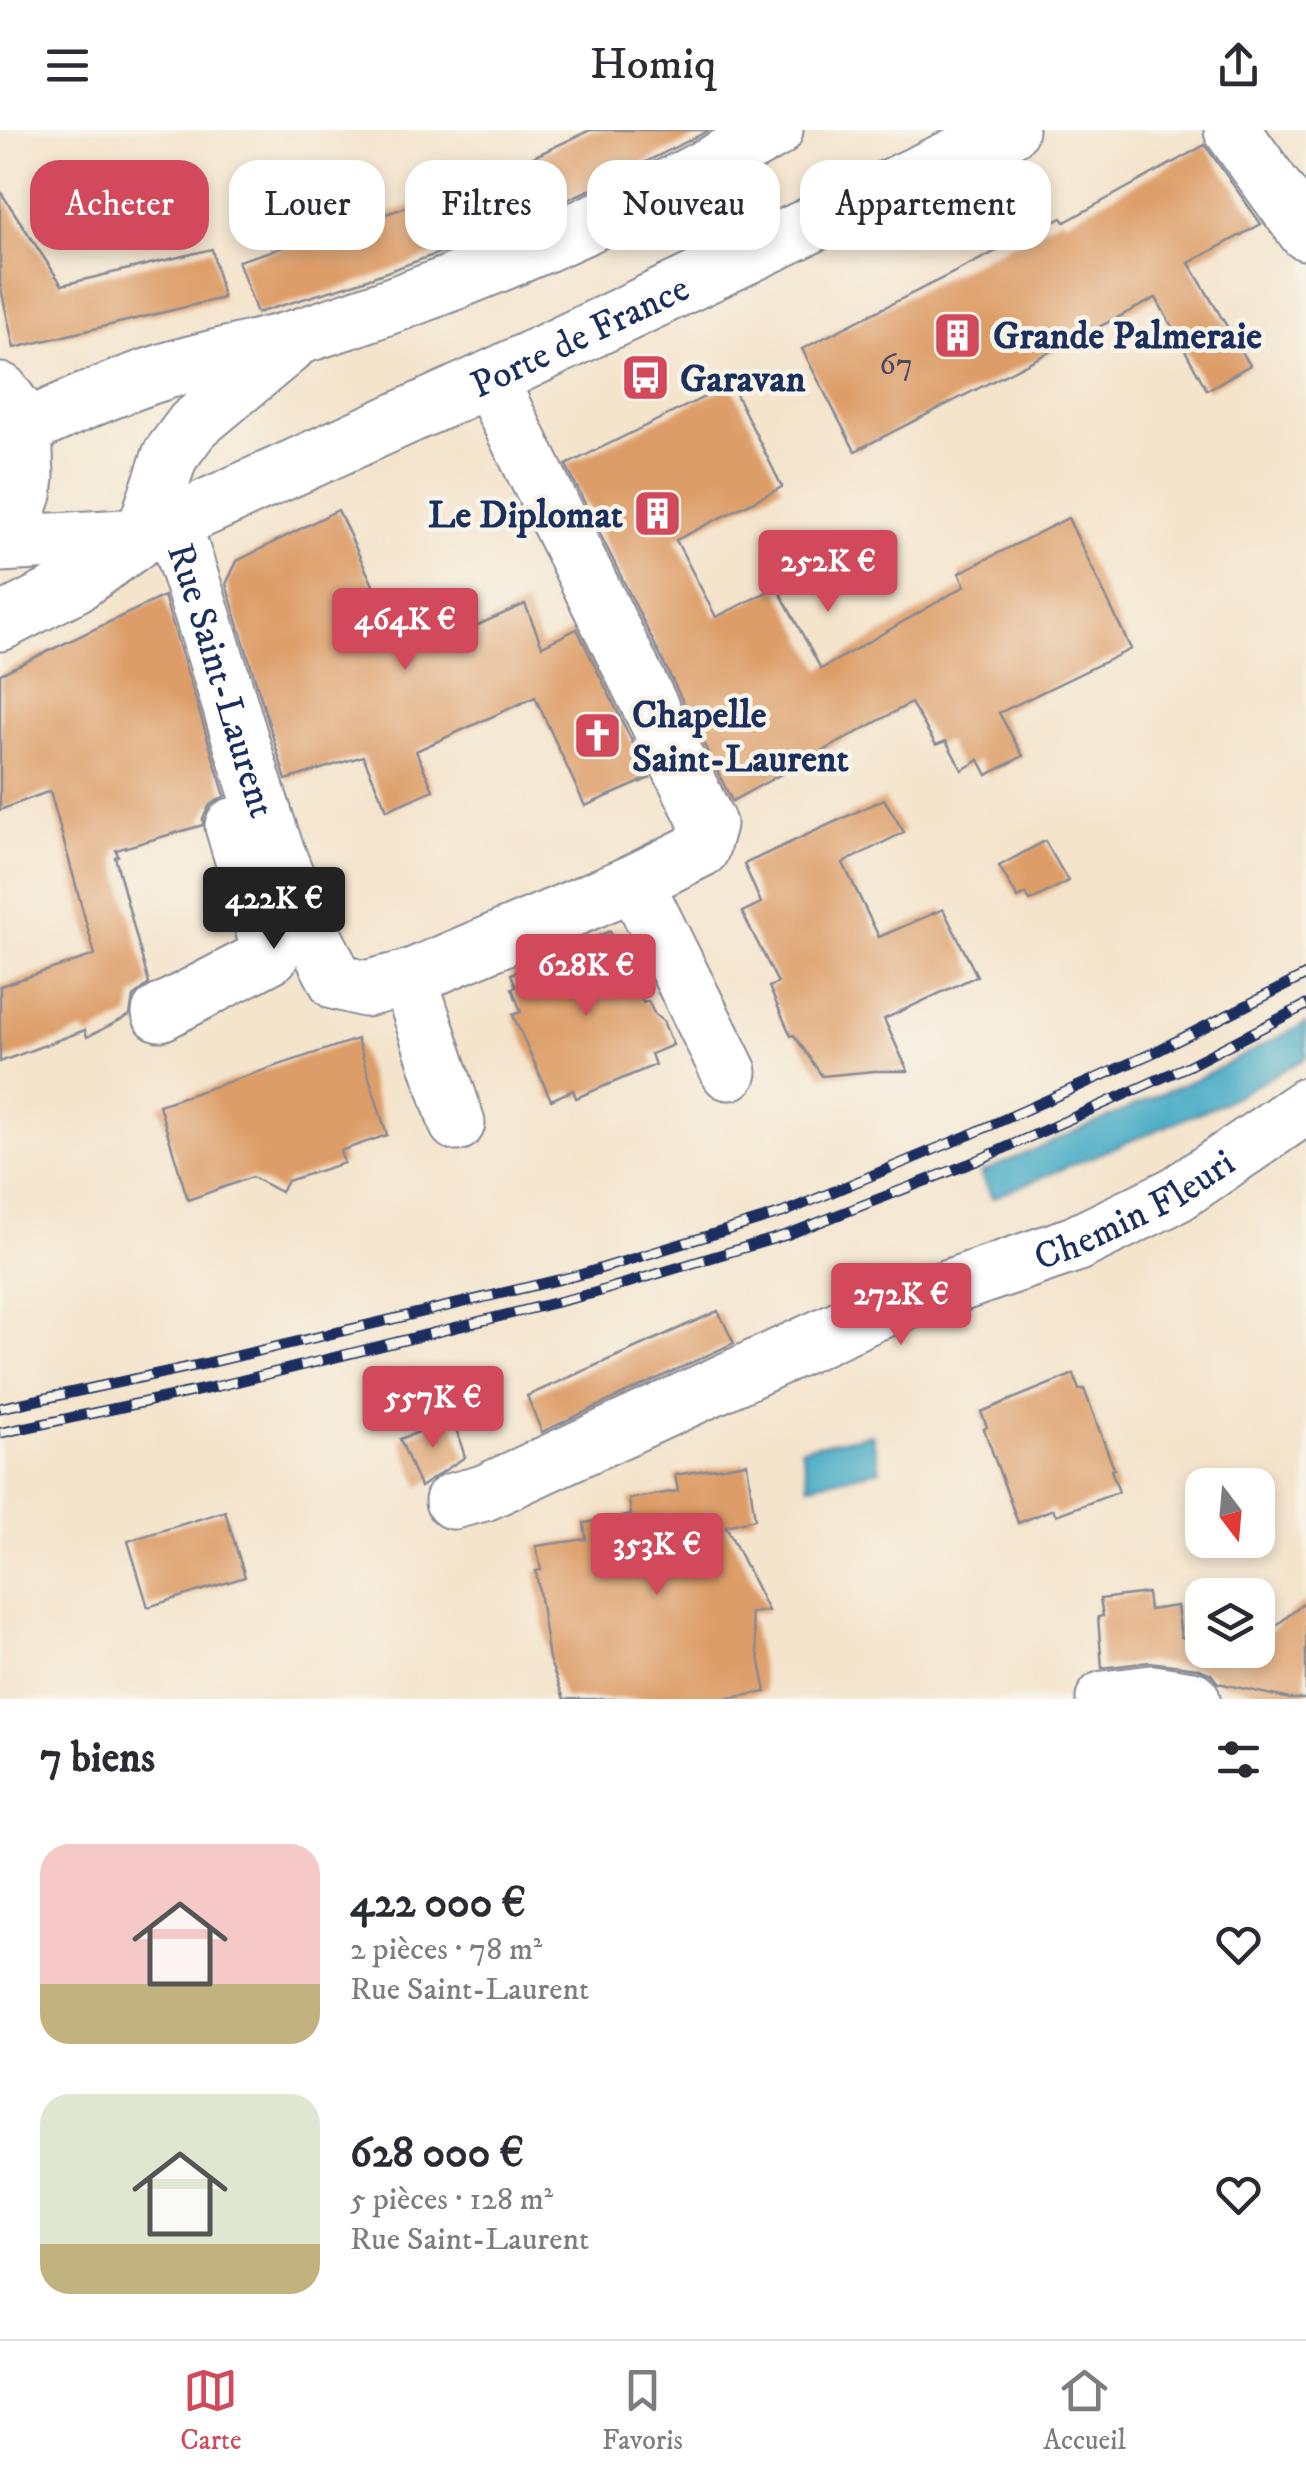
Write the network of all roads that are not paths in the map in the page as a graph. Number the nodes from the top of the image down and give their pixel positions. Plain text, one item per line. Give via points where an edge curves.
1 (774, 130) edge
2 (1010, 130) edge
3 (1232, 130) edge
4 (1306, 232) edge
5 (299, 336) junction
6 (489, 379) junction
7 (6, 412) edge
8 (157, 530) junction
9 (4, 543) edge
10 (0, 623) edge
11 (235, 724) junction
12 (634, 882) junction
13 (409, 978) junction
14 (160, 1013) dead end
15 (729, 1072) dead end
16 (1306, 1106) edge
17 (457, 1122) dead end
18 (453, 1501) dead end
19 (1104, 1699) edge
20 (1192, 1699) edge

1 - 5 street via 542,246
2 - 6 street, Porte de France
3 - 4 street
5 - 7 street via 110,392
5 - 8 street via 181,440 170,456
6 - 8 street, Porte de France
6 - 12 street, Rue Saint-Laurent via 708,824 701,848
7 - 9 street via 26,478
8 - 9 street
8 - 10 street via 76,584
8 - 11 street, Rue Saint-Laurent via 194,583
11 - 13 street, Rue Saint-Laurent via 277,854 337,982 365,989
11 - 14 street via 219,751 224,795 272,955
12 - 13 street, Rue Saint-Laurent
12 - 15 street
13 - 17 street
16 - 18 street, Chemin Fleuri via 1177,1194 1074,1244 874,1313 484,1493
19 - 20 street via 1152,1693

